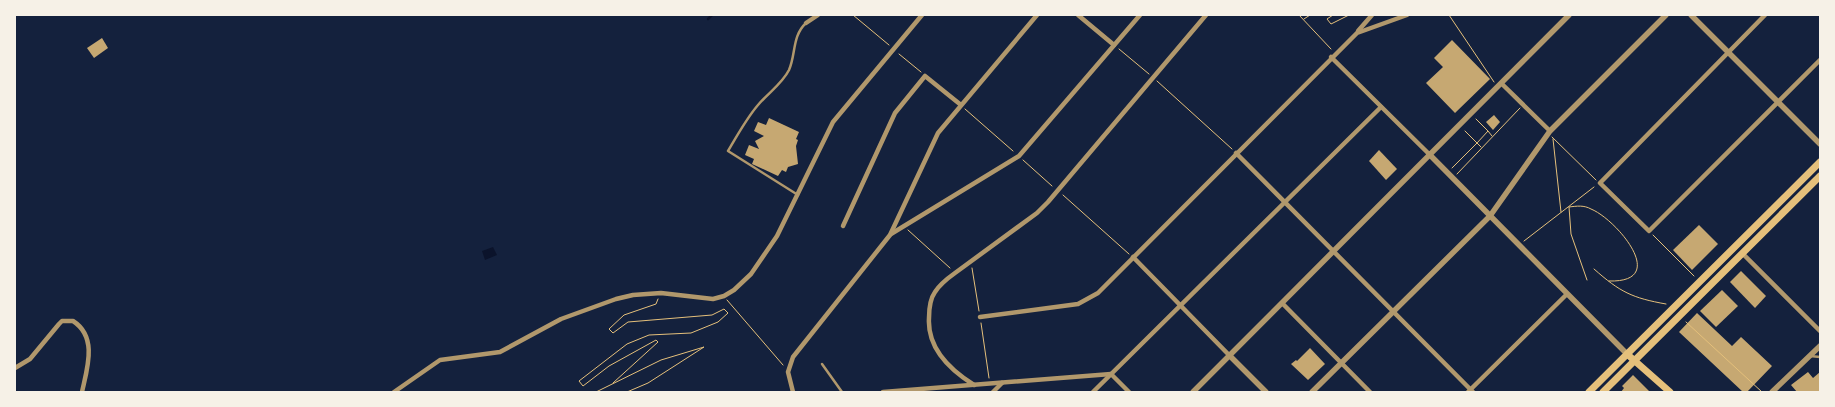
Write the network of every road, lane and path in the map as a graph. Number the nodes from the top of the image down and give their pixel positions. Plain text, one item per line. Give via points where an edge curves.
1 (818, 15) edge
2 (922, 15) edge
3 (1037, 15) edge
4 (1078, 15) edge
5 (1140, 15) edge
6 (1206, 15) edge
7 (1299, 15) edge
8 (1310, 15) edge
9 (1333, 15) edge
10 (1349, 15) edge
11 (1372, 15) edge
12 (1407, 15) edge
13 (1449, 15) edge
14 (1569, 15) edge
15 (1666, 15) edge
16 (1691, 15) edge
17 (1766, 15) edge
18 (1303, 20) junction
19 (806, 23) joint
20 (1357, 33) junction
21 (1114, 45) junction
22 (1728, 52) junction
23 (1333, 55) junction
24 (1820, 60) edge
25 (1153, 78) junction
26 (1499, 85) junction
27 (1778, 102) junction
28 (1524, 104) junction
29 (961, 105) junction
30 (1381, 106) junction
31 (1476, 119) dead end
32 (1465, 131) dead end
33 (1488, 132) junction
34 (1551, 134) junction
35 (1493, 136) junction
36 (1477, 143) junction
37 (1820, 144) edge
38 (1482, 148) junction
39 (1236, 153) junction
40 (1429, 154) junction
41 (1019, 156) junction
42 (1820, 162) edge
43 (1452, 168) dead end
44 (1820, 176) edge
45 (1453, 178) junction
46 (1600, 183) junction
47 (1058, 191) junction
48 (798, 194) junction
49 (1284, 202) junction
50 (1569, 207) junction
51 (1561, 213) junction
52 (1490, 216) junction
53 (843, 226) dead end
54 (904, 226) junction
55 (1648, 231) junction
56 (890, 235) junction
57 (1519, 245) junction
58 (1333, 251) junction
59 (1742, 253) junction
60 (1133, 258) junction
61 (1594, 269) dead end
62 (955, 273) junction
63 (1587, 280) dead end
64 (1608, 281) junction
65 (1700, 281) junction
66 (661, 293) junction
67 (1567, 294) junction
68 (724, 296) junction
69 (1282, 303) junction
70 (1666, 304) dead end
71 (1180, 305) junction
72 (1393, 312) junction
73 (980, 317) dead end
74 (1683, 320) dead end
75 (1820, 331) edge
76 (1820, 346) edge
77 (1627, 354) junction
78 (1229, 355) junction
79 (1808, 356) junction
80 (1820, 357) edge
81 (1634, 361) junction
82 (1342, 363) junction
83 (822, 364) dead end
84 (15, 368) edge
85 (788, 372) junction
86 (1111, 374) junction
87 (613, 383) junction
88 (1002, 383) junction
89 (974, 385) junction
90 (1471, 391) edge
91 (82, 392) edge
92 (394, 392) edge
93 (596, 392) edge
94 (627, 392) edge
95 (793, 392) edge
96 (842, 392) edge
97 (882, 392) edge
98 (993, 392) edge
99 (1093, 392) edge
100 (1129, 392) edge
101 (1193, 392) edge
102 (1266, 392) edge
103 (1312, 392) edge
104 (1370, 392) edge
105 (1589, 392) edge
106 (1603, 392) edge
107 (1670, 392) edge
108 (1762, 392) edge
109 (1772, 392) edge

1 - 19 street
2 - 48 street via 841,110
3 - 29 street
4 - 21 street
5 - 21 street
6 - 25 street
7 - 18 path
8 - 18 path
9 - 10 path via 1327,19 1331,24
11 - 20 street
12 - 20 street
13 - 26 path
14 - 26 street
15 - 34 street
16 - 22 street
17 - 22 street
18 - 23 path
19 - 48 lane via 798,32 788,72 754,110 728,151
20 - 23 street
21 - 25 path
21 - 41 street
22 - 27 street
22 - 46 street
23 - 30 street
23 - 39 street
24 - 27 street
25 - 39 path
25 - 47 street
26 - 28 street
26 - 40 street
27 - 37 street
27 - 55 street
28 - 34 street
28 - 35 path
29 - 41 path
29 - 53 street via 925,76 895,113
29 - 56 street via 933,142
30 - 40 street
30 - 49 street
31 - 33 path
32 - 36 path
33 - 35 path
33 - 36 path
34 - 46 path
34 - 51 path
34 - 52 street
35 - 38 path
36 - 38 path
36 - 43 path
38 - 45 path
39 - 49 street
39 - 60 street
40 - 45 street
40 - 58 street
41 - 47 path
41 - 54 street
42 - 65 main road
44 - 59 main road
45 - 52 street
46 - 50 path
46 - 55 street
47 - 60 path
47 - 62 street via 1037,213
48 - 68 street via 777,236 751,274
49 - 58 street
49 - 71 street
50 - 51 path
50 - 63 path via 1570,234
50 - 64 path via 1583,206 1602,215 1636,256 1638,262 1634,274 1625,280
51 - 57 path
52 - 57 street
52 - 72 street
54 - 56 street
54 - 62 path
55 - 65 path
56 - 85 street via 793,357
57 - 67 street
58 - 69 street
58 - 72 street
59 - 75 street
59 - 81 main road
60 - 71 street
60 - 73 street via 1098,294 1078,304
61 - 64 path
62 - 89 street via 935,292 929,307 928,323 931,340 939,354 958,375
64 - 70 path via 1640,299
65 - 77 main road
66 - 68 street via 712,299
66 - 87 path via 656,304 624,315 609,329 613,334 628,322 712,315 724,309 728,313 718,322 692,333 649,336 627,344 579,381 583,386 608,366 656,340 658,342
66 - 92 street via 625,297 561,319 500,352 440,360
67 - 77 street
67 - 90 street
68 - 85 path
69 - 78 street
69 - 82 street
71 - 78 street
71 - 86 street
72 - 82 street
72 - 90 street
74 - 108 path
76 - 79 street
77 - 81 main road
77 - 105 main road
78 - 101 street
78 - 102 street
79 - 80 lane
79 - 109 street
81 - 106 main road
81 - 107 main road
82 - 103 street
82 - 104 street
83 - 96 lane
84 - 91 street via 30,358 62,321 69,320 78,324 87,337 88,361
85 - 95 street
86 - 88 street
86 - 99 street
86 - 100 street
87 - 93 path
87 - 94 path via 661,360 704,347 648,383
88 - 89 street
88 - 98 street
89 - 97 street

